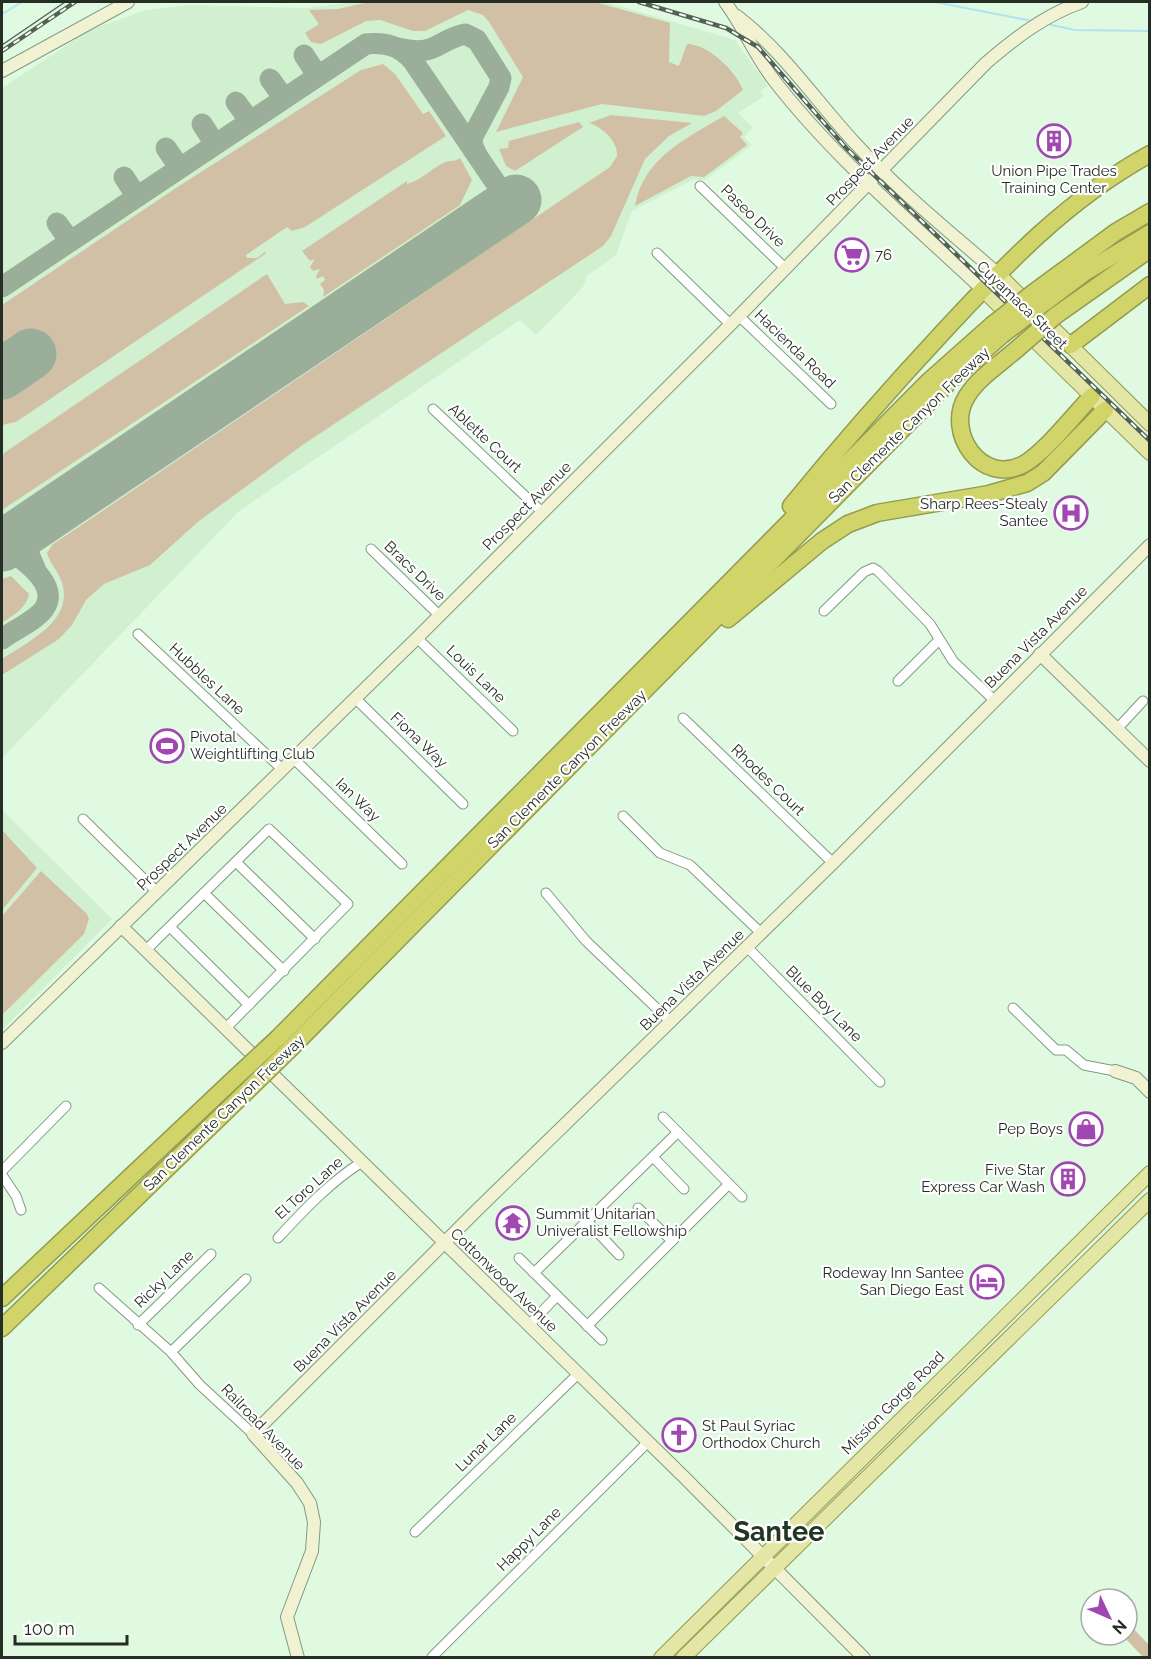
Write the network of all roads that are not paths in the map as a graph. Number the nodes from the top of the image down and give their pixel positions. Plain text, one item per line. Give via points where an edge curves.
1 (128, 2) edge
2 (725, 2) edge
3 (1082, 2) edge
4 (734, 14) junction
5 (2, 71) edge
6 (1149, 154) edge
7 (882, 169) junction
8 (869, 183) junction
9 (700, 186) dead end
10 (1149, 212) edge
11 (1149, 232) edge
12 (1149, 249) edge
13 (657, 253) dead end
14 (785, 268) junction
15 (997, 273) junction
16 (1149, 285) edge
17 (982, 289) junction
18 (1038, 298) junction
19 (735, 320) junction
20 (997, 330) junction
21 (1071, 345) junction
22 (1092, 396) junction
23 (831, 404) dead end
24 (433, 409) dead end
25 (1105, 410) junction
26 (1148, 419) edge
27 (1149, 453) edge
28 (542, 512) junction
29 (1149, 545) edge
30 (371, 549) dead end
31 (734, 577) junction
32 (824, 611) dead end
33 (439, 615) junction
34 (138, 634) dead end
35 (417, 638) junction
36 (938, 640) junction
37 (1040, 654) junction
38 (898, 681) dead end
39 (355, 699) junction
40 (994, 700) junction
41 (1143, 701) dead end
42 (618, 717) junction
43 (683, 718) dead end
44 (1117, 729) junction
45 (513, 731) dead end
46 (293, 758) junction
47 (1149, 761) edge
48 (283, 770) junction
49 (463, 804) dead end
50 (623, 816) dead end
51 (83, 819) dead end
52 (236, 862) junction
53 (832, 863) junction
54 (402, 864) dead end
55 (157, 892) junction
56 (204, 893) junction
57 (546, 893) dead end
58 (121, 926) junction
59 (170, 927) junction
60 (761, 933) junction
61 (315, 939) junction
62 (747, 947) junction
63 (146, 950) junction
64 (284, 971) junction
65 (249, 1005) junction
66 (1013, 1008) dead end
67 (671, 1022) junction
68 (226, 1028) junction
69 (2, 1043) edge
70 (284, 1043) junction
71 (1115, 1071) joint
72 (880, 1082) dead end
73 (1149, 1092) edge
74 (66, 1106) dead end
75 (663, 1117) dead end
76 (678, 1132) junction
77 (653, 1157) junction
78 (362, 1162) junction
79 (2, 1173) edge
80 (1149, 1173) edge
81 (729, 1184) junction
82 (684, 1189) dead end
83 (742, 1197) dead end
84 (1149, 1200) edge
85 (638, 1208) dead end
86 (21, 1210) dead end
87 (587, 1221) junction
88 (278, 1238) dead end
89 (672, 1241) junction
90 (446, 1244) junction
91 (211, 1254) dead end
92 (619, 1255) dead end
93 (519, 1258) dead end
94 (534, 1273) junction
95 (246, 1279) dead end
96 (99, 1288) dead end
97 (557, 1296) junction
98 (2, 1298) edge
99 (138, 1324) junction
100 (529, 1325) junction
101 (587, 1326) junction
102 (2, 1328) edge
103 (602, 1340) dead end
104 (171, 1352) junction
105 (578, 1374) junction
106 (253, 1434) junction
107 (648, 1442) junction
108 (415, 1532) dead end
109 (763, 1556) junction
110 (774, 1567) junction
111 (688, 1656) edge
112 (432, 1657) edge
113 (298, 1658) edge
114 (661, 1658) edge
115 (864, 1658) edge

1 - 5 street
2 - 4 street
3 - 7 street, Prospect Avenue via 1049,16 986,63
4 - 7 street, Cuyamaca Street via 754,29
4 - 8 street, Cuyamaca Street via 748,43 780,88
6 - 15 highway via 1092,189
7 - 8 street, Prospect Avenue
7 - 15 street, Cuyamaca Street
8 - 14 street, Prospect Avenue
8 - 17 street, Cuyamaca Street
9 - 14 street, Paseo Drive
10 - 18 highway, San Clemente Canyon Freeway via 1092,249
11 - 18 highway, San Clemente Canyon Freeway
12 - 22 highway, bridge via 1055,316 967,396 962,409 963,442 978,461 999,469 1023,465
13 - 19 street, Hacienda Road
14 - 19 street, Prospect Avenue
15 - 17 highway
15 - 21 main road, Cuyamaca Street
16 - 21 highway
17 - 22 main road, Cuyamaca Street
17 - 31 highway via 867,413
18 - 20 highway, San Clemente Canyon Freeway, bridge
19 - 23 street, Hacienda Road
19 - 28 street, Prospect Avenue
20 - 31 highway, San Clemente Canyon Freeway via 929,381
20 - 42 highway, San Clemente Canyon Freeway
21 - 26 main road, Cuyamaca Street
22 - 25 main road, Cuyamaca Street
24 - 28 street, Ablette Court
25 - 27 main road, Cuyamaca Street
25 - 42 highway via 1027,483 988,494 878,513 848,524 822,541 689,652
28 - 33 street, Prospect Avenue
29 - 37 street, Buena Vista Avenue
30 - 33 street, Bracs Drive
31 - 70 highway, San Clemente Canyon Freeway
32 - 36 street via 873,568 930,624
33 - 35 street, Prospect Avenue
34 - 48 street, Hubbles Lane
35 - 39 street, Prospect Avenue
35 - 45 street, Louis Lane
36 - 38 street
36 - 40 street via 953,661
37 - 40 street, Buena Vista Avenue
37 - 44 street
39 - 46 street, Prospect Avenue
39 - 49 street, Fiona Way
40 - 53 street, Buena Vista Avenue
41 - 44 street
42 - 70 highway, San Clemente Canyon Freeway
43 - 53 street, Rhodes Court
44 - 47 street
46 - 48 street, Prospect Avenue
46 - 54 street, Ian Way
48 - 55 street, Prospect Avenue
50 - 60 street via 660,853 690,865
51 - 55 street
52 - 56 street
52 - 61 street
52 - 61 street via 269,829 348,904
53 - 60 street, Buena Vista Avenue
55 - 58 street, Prospect Avenue
56 - 59 street
56 - 64 street
57 - 67 street via 586,941
58 - 63 street, Cottonwood Avenue
58 - 69 street, Prospect Avenue
59 - 63 street
59 - 65 street
60 - 62 street, Buena Vista Avenue
61 - 64 street
62 - 67 street, Buena Vista Avenue
62 - 72 street, Blue Boy Lane
63 - 68 street, Cottonwood Avenue
64 - 65 street
65 - 68 street
66 - 71 street via 1056,1050 1066,1050 1084,1065
67 - 90 street, Buena Vista Avenue
68 - 78 street, Cottonwood Avenue
70 - 98 highway, San Clemente Canyon Freeway, bridge via 235,1078
70 - 102 highway, San Clemente Canyon Freeway, bridge via 248,1090
71 - 73 street via 1136,1078
74 - 79 street
75 - 76 street
76 - 77 street
76 - 81 street
77 - 82 street
77 - 87 street
78 - 88 street, El Toro Lane via 304,1210
78 - 90 street, Cottonwood Avenue
79 - 86 street
80 - 109 main road, Mission Gorge Road
81 - 83 street
81 - 89 street
84 - 110 main road
85 - 89 street
87 - 92 street
87 - 94 street
89 - 101 street
90 - 100 street, Cottonwood Avenue
90 - 106 street, Buena Vista Avenue
91 - 99 street, Ricky Lane
93 - 94 street
94 - 97 street
95 - 104 street
96 - 99 street, Railroad Avenue
97 - 100 street
97 - 101 street
99 - 104 street, Railroad Avenue
100 - 105 street, Cottonwood Avenue
101 - 103 street
104 - 106 street, Railroad Avenue
105 - 107 street, Cottonwood Avenue
105 - 108 street, Lunar Lane
106 - 113 street, Railroad Avenue via 310,1503 312,1551 287,1617
107 - 109 street, Cottonwood Avenue
107 - 112 street, Happy Lane
109 - 110 street, Cottonwood Avenue
109 - 114 main road, Mission Gorge Road
110 - 111 main road
110 - 115 street, Cottonwood Avenue

